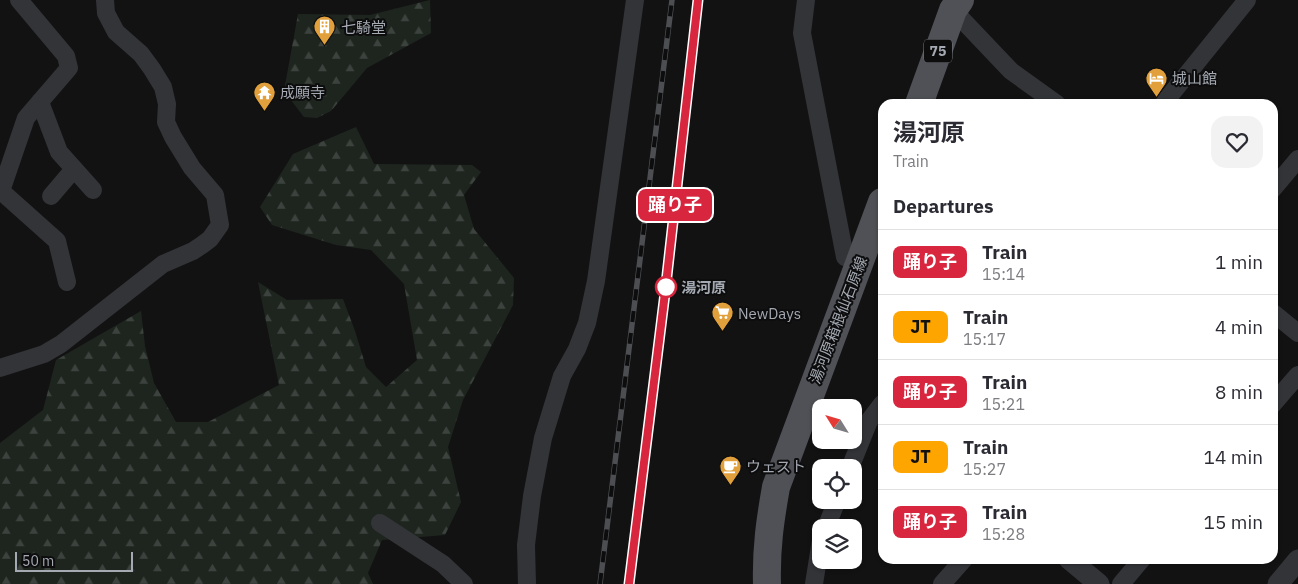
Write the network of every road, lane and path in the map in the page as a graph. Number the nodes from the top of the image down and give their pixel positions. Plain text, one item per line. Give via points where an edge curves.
1 (19, 0) edge
2 (105, 0) edge
3 (635, 0) edge
4 (806, 0) edge
5 (1247, 0) edge
6 (957, 5) edge
7 (921, 99) edge
8 (1050, 99) edge
9 (1167, 99) edge
10 (40, 102) junction
11 (1298, 159) edge
12 (74, 170) junction
13 (1278, 183) edge
14 (93, 190) dead end
15 (51, 196) dead end
16 (878, 213) edge
17 (845, 257) dead end
18 (67, 282) dead end
19 (1278, 317) edge
20 (1298, 333) edge
21 (0, 368) edge
22 (1298, 375) edge
23 (1278, 398) edge
24 (878, 410) edge
25 (854, 459) edge
26 (380, 523) dead end
27 (1298, 560) edge
28 (960, 564) edge
29 (1075, 564) edge
30 (1138, 564) edge
31 (816, 569) edge
32 (464, 584) edge
33 (527, 584) edge
34 (767, 584) edge
35 (814, 584) edge
36 (942, 584) edge
37 (1099, 584) edge
38 (1121, 584) edge
39 (1278, 584) edge

1 - 10 street via 66,56 69,68
2 - 21 street via 106,12 116,32 141,54 163,87 167,104 166,122 192,168 216,195 220,225 202,245 163,264 61,344 44,354
3 - 33 street via 596,281 587,323 562,376 543,438 526,545
4 - 17 street via 802,33
5 - 9 street
6 - 7 main road, 75
6 - 8 street via 1011,71
10 - 12 street via 60,152
10 - 18 street via 26,118 1,191 57,241
11 - 13 street
12 - 14 street
12 - 15 street
16 - 34 main road, 湯河原箱根仙石原線 via 776,487 768,527
19 - 20 street
22 - 23 street
24 - 25 street via 869,421
26 - 32 street via 443,564
27 - 39 street
28 - 36 street
29 - 37 street
30 - 38 street
31 - 35 street

